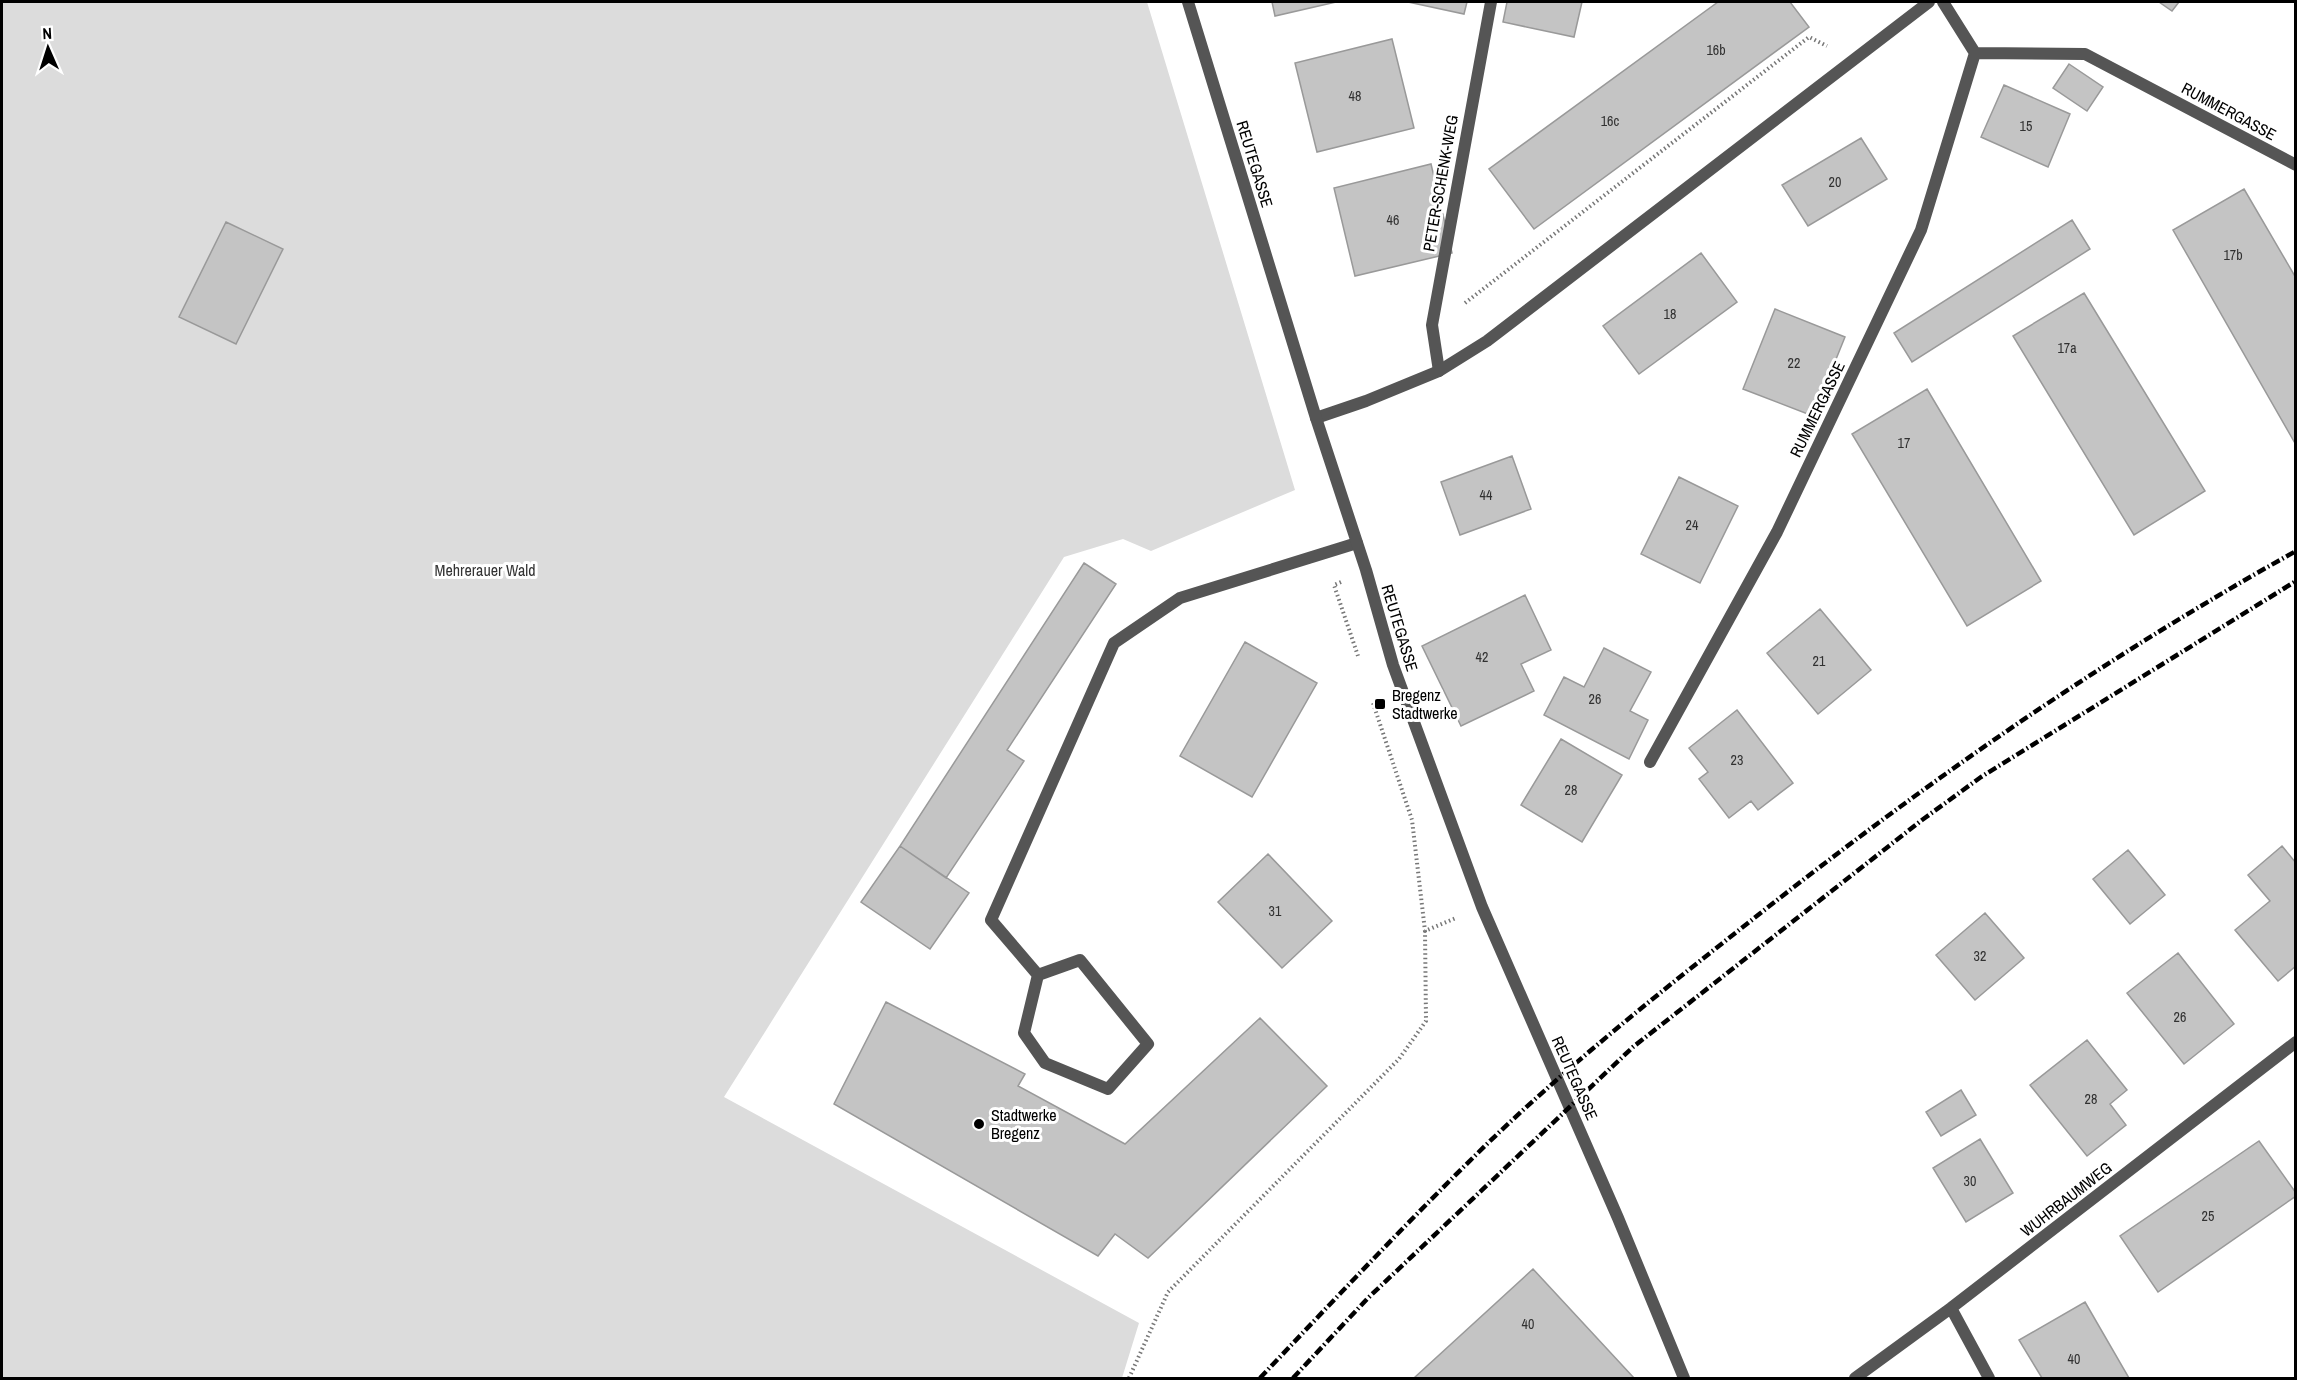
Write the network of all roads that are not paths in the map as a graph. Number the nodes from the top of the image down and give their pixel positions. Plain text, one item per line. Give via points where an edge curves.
1 (1188, 2) edge
2 (1491, 2) edge
3 (1929, 2) edge
4 (1943, 2) edge
5 (1975, 53) junction
6 (2295, 165) edge
7 (1439, 371) junction
8 (1316, 418) junction
9 (1357, 543) junction
10 (1650, 762) dead end
11 (1038, 975) junction
12 (2295, 1042) edge
13 (1951, 1308) junction
14 (1684, 1378) edge
15 (1855, 1378) edge
16 (1989, 1378) edge

1 - 8 street, REUTEGASSE
2 - 7 street, PETER-SCHENK-WEG via 1432,325
3 - 7 street via 1487,341
4 - 5 street
5 - 6 street, RUMMERGASSE via 2085,54
5 - 10 street, RUMMERGASSE via 1921,230 1777,532
7 - 8 street
8 - 9 street, REUTEGASSE
9 - 11 street via 1180,598 1114,643 991,920
9 - 14 street, REUTEGASSE via 1393,665 1482,907
11 - 11 street via 1080,960 1148,1044 1108,1089 1045,1063 1024,1033
12 - 13 street, WUHRBAUMWEG
13 - 15 street, WUHRBAUMWEG
13 - 16 street

